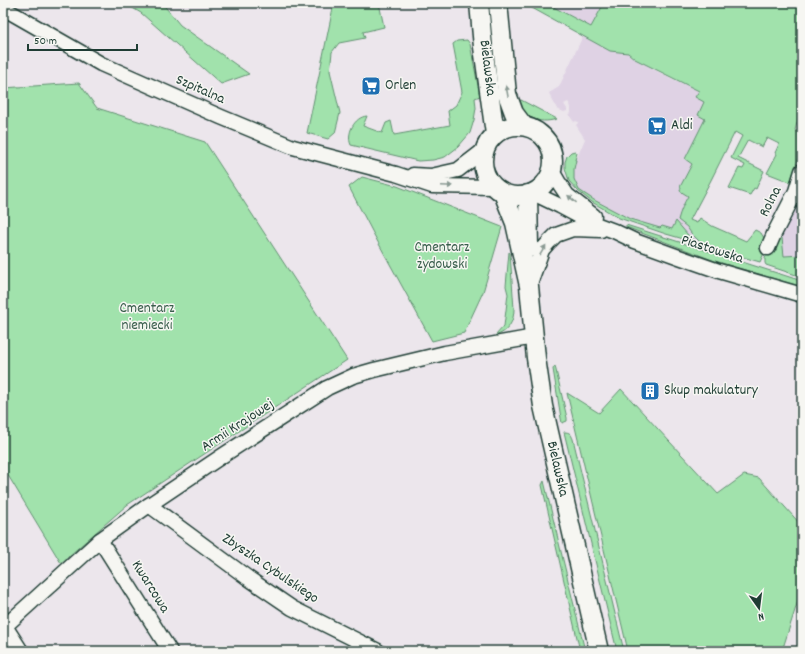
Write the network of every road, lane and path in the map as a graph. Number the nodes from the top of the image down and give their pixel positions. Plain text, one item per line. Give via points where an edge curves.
1 (479, 3) edge
2 (498, 3) edge
3 (3, 8) edge
4 (523, 125) junction
5 (495, 134) junction
6 (484, 150) junction
7 (552, 170) junction
8 (802, 171) edge
9 (396, 174) junction
10 (499, 190) junction
11 (799, 192) edge
12 (530, 194) junction
13 (614, 231) junction
14 (768, 248) dead end
15 (529, 286) junction
16 (802, 295) edge
17 (534, 337) junction
18 (149, 505) junction
19 (100, 540) junction
20 (4, 627) edge
21 (21, 651) edge
22 (170, 651) edge
23 (378, 651) edge
24 (599, 651) edge

1 - 5 main road, Bielawska
4 -> 2 main road, Bielawska via 514,113 507,94
3 - 9 street, Szpitalna via 101,64 220,117 293,147
4 - 5 main road via 503,128
4 - 7 main road via 533,128 548,141 554,161
5 - 6 main road
6 - 9 street, Szpitalna via 458,170 431,176
6 - 10 main road via 484,170 488,180
7 - 12 main road via 545,184
13 -> 7 street, Piastowska via 567,195
8 - 11 street, Rolna
9 -> 10 street, Szpitalna via 432,186
10 - 12 main road via 513,196
10 - 15 main road, Bielawska via 515,223
11 - 14 street, Rolna
12 - 13 street, Piastowska
12 - 15 main road, Bielawska
15 -> 13 street via 542,250 556,235 573,229
13 - 16 street, Piastowska via 679,257
15 - 17 main road, Bielawska
17 - 18 street, Armii Krajowej via 445,353 353,376 327,388
17 - 24 main road, Bielawska via 543,406
18 - 19 street, Armii Krajowej
18 - 23 street, Zbyszka Cybulskiego via 292,608
19 - 20 street, Armii Krajowej
19 - 22 street, Kwarcowa
20 - 21 street

